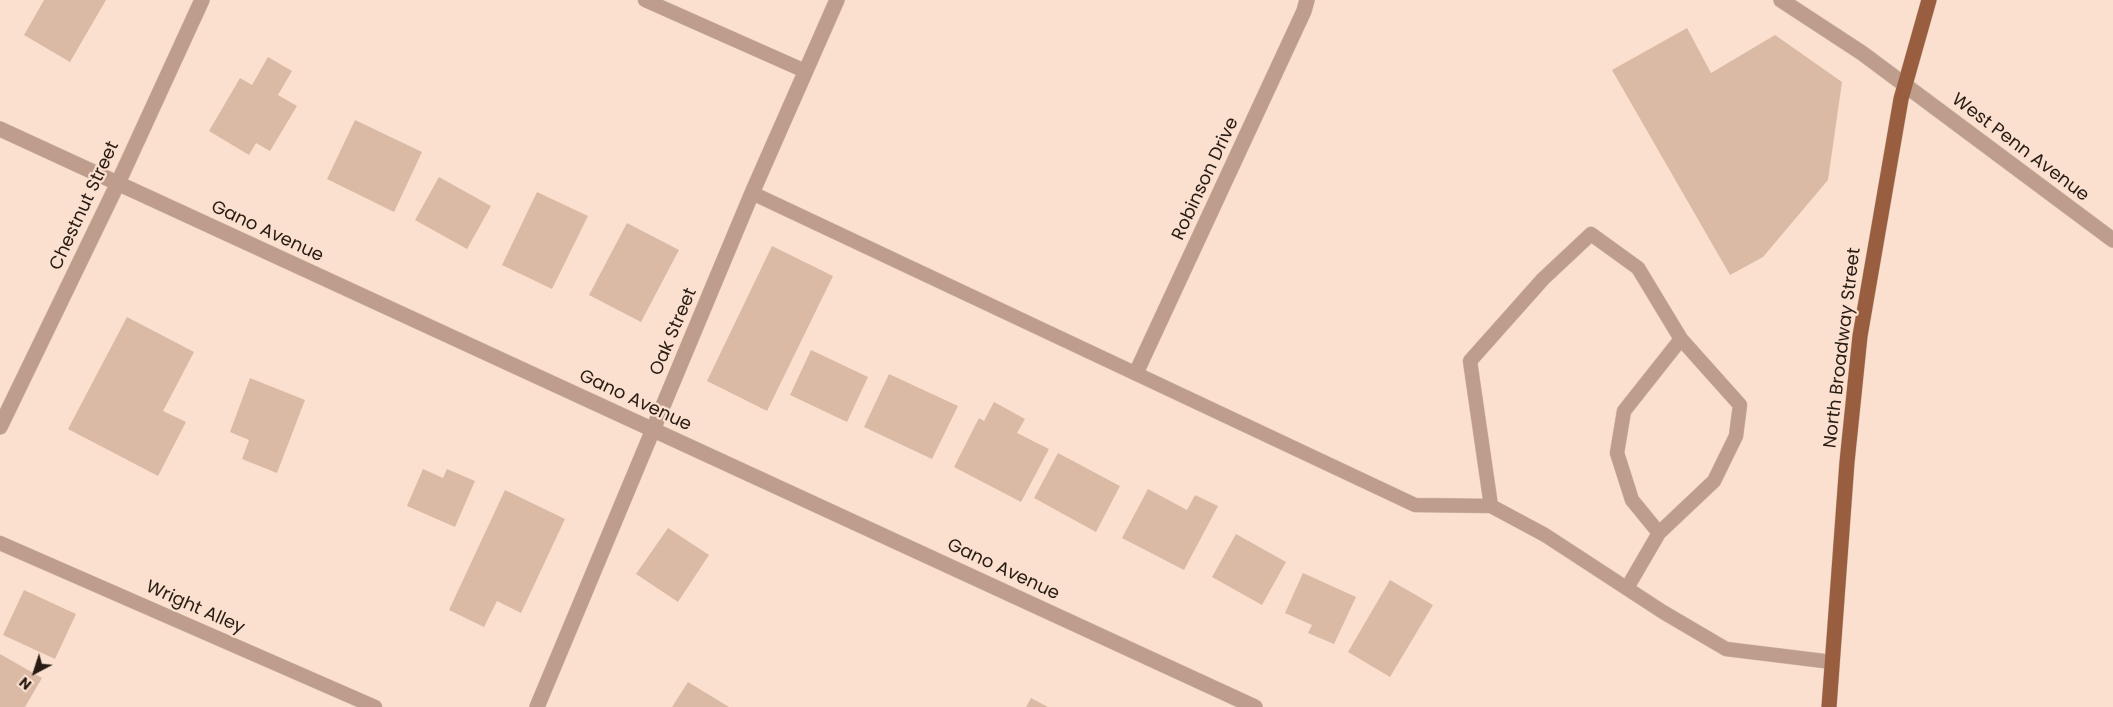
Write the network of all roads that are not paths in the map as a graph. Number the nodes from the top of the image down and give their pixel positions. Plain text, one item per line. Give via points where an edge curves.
1 (202, 0) edge
2 (645, 0) edge
3 (837, 0) edge
4 (1306, 0) edge
5 (1781, 0) edge
6 (1929, 0) edge
7 (804, 71) junction
8 (1904, 85) junction
9 (0, 129) edge
10 (118, 183) junction
11 (752, 193) junction
12 (2113, 240) edge
13 (1681, 339) junction
14 (1136, 373) junction
15 (0, 427) edge
16 (652, 430) junction
17 (1491, 506) junction
18 (1659, 533) junction
19 (0, 543) edge
20 (1627, 588) junction
21 (1832, 662) junction
22 (374, 707) edge
23 (536, 707) edge
24 (1255, 707) edge
25 (1829, 707) edge

1 - 10 street, Chestnut Street
2 - 7 lane
3 - 7 street, Oak Street
4 - 14 street, Robinson Drive via 1300,20
5 - 8 street, West Penn Avenue
6 - 8 main road, North Broadway Street
7 - 11 street, Oak Street
8 - 12 street, West Penn Avenue
8 - 21 main road, North Broadway Street via 1860,336
9 - 10 street, Gano Avenue
10 - 15 street, Chestnut Street
10 - 16 street, Gano Avenue
11 - 14 lane
11 - 16 street, Oak Street
13 - 17 lane via 1638,268 1591,234 1543,278 1470,360
13 - 18 lane via 1624,411 1616,453 1632,500
13 - 18 lane via 1740,405 1736,436 1714,481
14 - 17 lane via 1415,505
16 - 23 street, Oak Street
16 - 24 street, Gano Avenue
17 - 20 lane via 1545,535
18 - 20 lane
19 - 22 lane, Wright Alley
20 - 21 lane via 1726,649
21 - 25 main road, North Broadway Street

